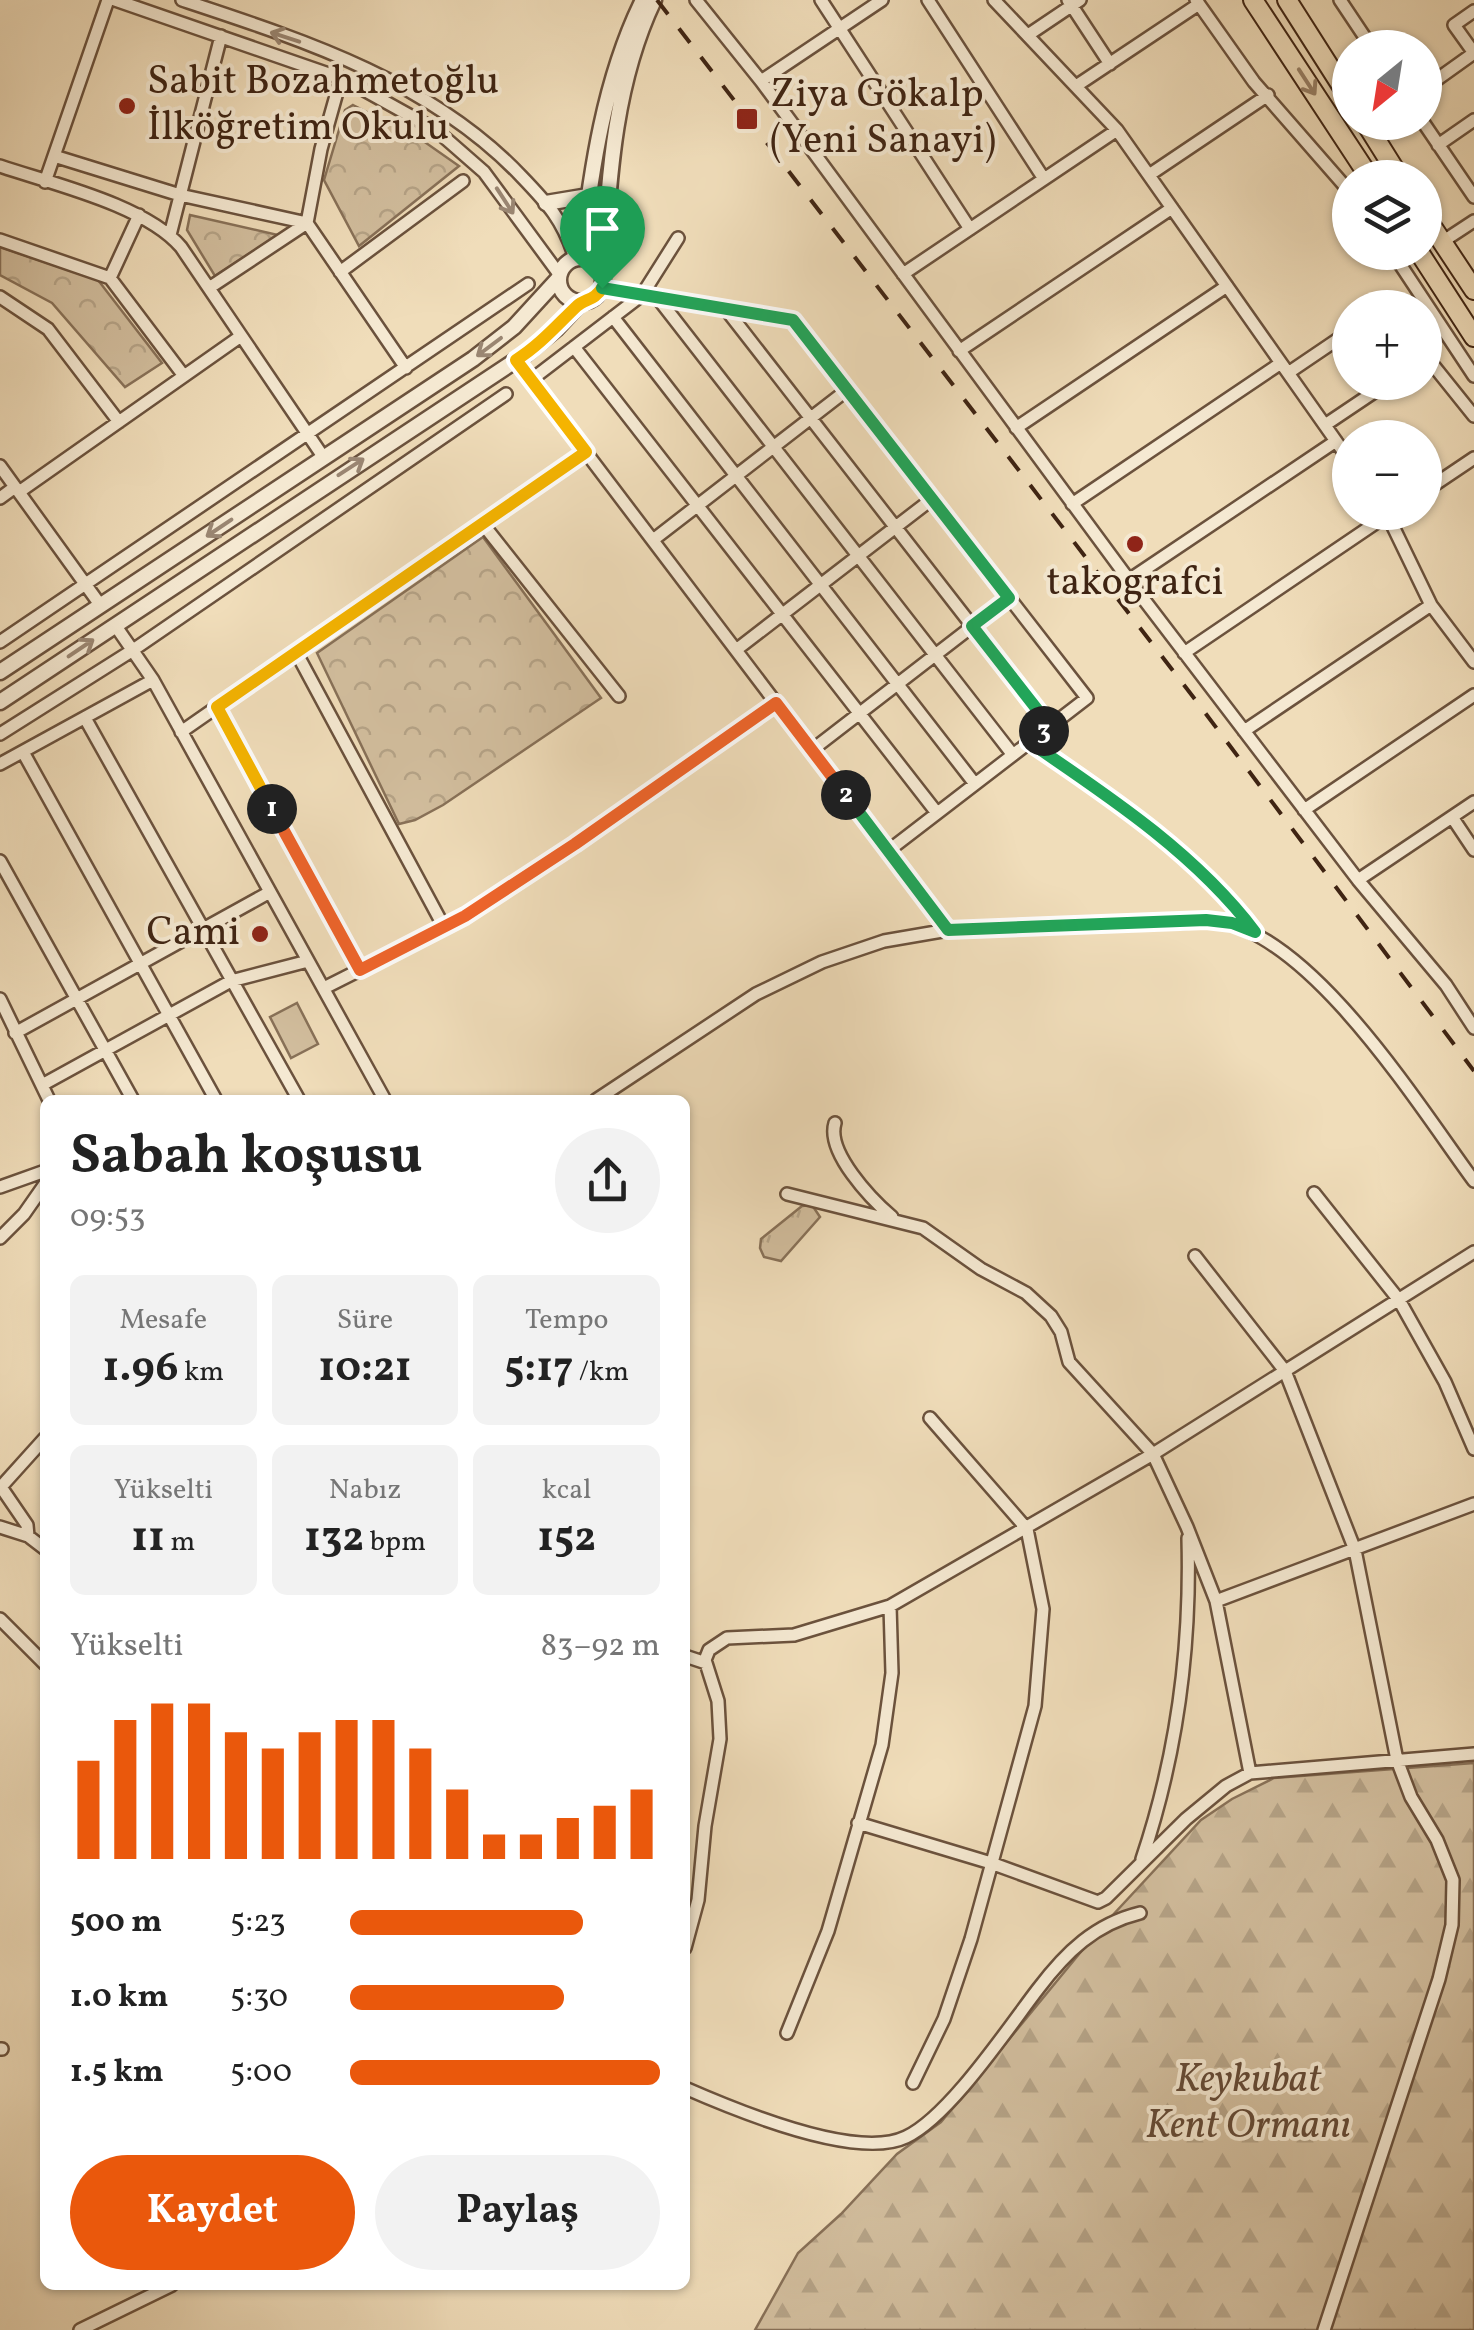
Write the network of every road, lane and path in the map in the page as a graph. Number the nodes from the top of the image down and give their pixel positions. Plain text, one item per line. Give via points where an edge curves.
1 (111, 0) edge
2 (182, 0) edge
3 (643, 0) edge
4 (654, 0) edge
5 (696, 0) edge
6 (821, 0) edge
7 (882, 0) edge
8 (928, 0) edge
9 (994, 0) edge
10 (1287, 0) edge
11 (1340, 0) edge
12 (1073, 2) edge
13 (1197, 2) edge
14 (1255, 4) edge
15 (1474, 11) edge
16 (840, 28) junction
17 (1360, 30) edge
18 (220, 36) junction
19 (1028, 36) junction
20 (1110, 64) junction
21 (1332, 71) edge
22 (1442, 76) edge
23 (341, 78) junction
24 (761, 81) junction
25 (1076, 86) junction
26 (1268, 96) junction
27 (1474, 120) edge
28 (1118, 130) junction
29 (1435, 140) edge
30 (1438, 145) junction
31 (54, 156) junction
32 (1358, 160) edge
33 (0, 166) edge
34 (1332, 171) edge
35 (1149, 175) junction
36 (1044, 179) junction
37 (463, 181) dead end
38 (45, 182) junction
39 (590, 189) junction
40 (180, 195) junction
41 (1474, 197) edge
42 (546, 203) junction
43 (1172, 208) junction
44 (139, 215) junction
45 (1474, 221) edge
46 (307, 223) junction
47 (970, 228) junction
48 (170, 235) junction
49 (678, 238) dead end
50 (0, 240) edge
51 (1442, 242) joint
52 (578, 258) junction
53 (1404, 270) edge
54 (1431, 270) edge
55 (340, 272) junction
56 (903, 274) junction
57 (559, 277) junction
58 (110, 278) junction
59 (602, 281) junction
60 (528, 284) dead end
61 (1227, 286) junction
62 (209, 288) junction
63 (1474, 290) edge
64 (642, 295) junction
65 (0, 297) edge
66 (657, 297) junction
67 (580, 302) junction
68 (724, 308) junction
69 (612, 317) junction
70 (241, 336) junction
71 (1474, 336) edge
72 (1332, 342) edge
73 (574, 347) junction
74 (960, 350) junction
75 (516, 360) junction
76 (406, 368) junction
77 (1285, 368) junction
78 (184, 376) junction
79 (1474, 376) edge
80 (1442, 377) edge
81 (531, 380) junction
82 (847, 390) junction
83 (506, 394) dead end
84 (1363, 400) edge
85 (1474, 416) edge
86 (810, 418) junction
87 (119, 422) junction
88 (1325, 426) junction
89 (1016, 428) junction
90 (308, 435) junction
91 (1332, 436) edge
92 (1332, 444) edge
93 (774, 446) junction
94 (586, 452) junction
95 (324, 458) junction
96 (1474, 458) edge
97 (0, 466) edge
98 (736, 476) junction
99 (1442, 479) edge
100 (17, 490) junction
101 (0, 498) edge
102 (932, 498) junction
103 (1072, 504) junction
104 (697, 506) junction
105 (482, 523) junction
106 (895, 527) junction
107 (1365, 530) edge
108 (1396, 530) edge
109 (652, 540) junction
110 (858, 556) junction
111 (1128, 580) junction
112 (85, 584) junction
113 (820, 585) junction
114 (1009, 598) junction
115 (1431, 605) junction
116 (101, 606) junction
117 (782, 614) junction
118 (116, 625) junction
119 (972, 626) junction
120 (0, 642) edge
121 (133, 650) junction
122 (736, 650) junction
123 (296, 652) junction
124 (1184, 652) junction
125 (935, 655) junction
126 (1474, 662) edge
127 (0, 672) edge
128 (153, 680) junction
129 (898, 684) junction
130 (1474, 695) edge
131 (619, 696) dead end
132 (0, 702) edge
133 (776, 703) junction
134 (217, 707) junction
135 (859, 714) junction
136 (85, 718) junction
137 (1050, 726) junction
138 (1244, 731) junction
139 (181, 732) junction
140 (0, 734) edge
141 (1029, 742) junction
142 (812, 750) junction
143 (23, 752) junction
144 (1013, 755) junction
145 (0, 764) edge
146 (975, 784) junction
147 (1474, 802) edge
148 (1304, 810) junction
149 (937, 814) junction
150 (1452, 817) junction
151 (1474, 850) edge
152 (888, 851) junction
153 (0, 861) edge
154 (1358, 880) junction
155 (270, 892) junction
156 (444, 928) junction
157 (202, 930) junction
158 (948, 930) junction
159 (1255, 932) junction
160 (308, 961) junction
161 (140, 964) junction
162 (360, 970) junction
163 (231, 981) junction
164 (324, 988) junction
165 (0, 999) edge
166 (76, 999) junction
167 (169, 1015) junction
168 (1474, 1028) edge
169 (15, 1033) junction
170 (105, 1050) junction
171 (42, 1085) junction
172 (47, 1095) edge
173 (129, 1095) edge
174 (213, 1095) edge
175 (296, 1095) edge
176 (383, 1095) edge
177 (604, 1095) edge
178 (835, 1123) dead end
179 (40, 1172) edge
180 (1474, 1181) edge
181 (0, 1187) edge
182 (40, 1191) edge
183 (1314, 1193) dead end
184 (787, 1194) dead end
185 (896, 1220) junction
186 (0, 1238) edge
187 (1474, 1252) edge
188 (1195, 1256) dead end
189 (1400, 1300) junction
190 (1284, 1371) junction
191 (930, 1418) dead end
192 (40, 1443) edge
193 (1474, 1449) edge
194 (1154, 1454) junction
195 (0, 1487) edge
196 (1474, 1504) edge
197 (0, 1526) edge
198 (1187, 1527) junction
199 (1027, 1530) junction
200 (28, 1536) junction
201 (40, 1546) edge
202 (1355, 1550) junction
203 (1216, 1601) junction
204 (890, 1606) junction
205 (0, 1619) edge
206 (690, 1658) edge
207 (40, 1659) edge
208 (706, 1663) junction
209 (1474, 1754) edge
210 (1397, 1760) junction
211 (1250, 1773) junction
212 (858, 1823) junction
213 (991, 1863) junction
214 (1138, 1868) junction
215 (1140, 1913) dead end
216 (690, 1930) edge
217 (787, 2033) dead end
218 (912, 2083) dead end
219 (690, 2090) edge
220 (162, 2290) edge
221 (80, 2330) edge
222 (1324, 2330) edge

1 - 18 street
1 - 31 street
42 -> 2 street via 499,153 426,99 330,54
3 - 39 street via 618,66
4 - 59 street via 623,90
5 - 24 street
6 - 16 street
7 - 16 street
8 - 36 street
9 - 19 street
10 - 21 highway
11 - 17 street
12 - 19 street
12 - 20 street
13 - 20 street
13 - 26 street
14 -> 32 highway
15 - 22 street via 1454,25 1474,53
16 - 24 street
16 - 47 street
18 - 23 street
18 - 40 street
19 - 25 street
20 - 25 street
23 - 46 street
23 -> 57 street via 465,152
24 - 56 street
25 - 28 street
26 - 34 street
26 - 35 street
27 - 30 street
28 - 35 street
28 - 36 street
29 - 30 street
30 - 41 street
31 - 38 street
31 - 40 street
33 - 38 street
35 - 43 street
36 - 47 street
37 - 55 street
38 - 44 street
39 - 42 street
39 - 52 street
40 - 46 street
40 - 48 street
42 - 52 street
43 - 61 street
43 - 74 street
44 - 48 street
44 - 58 street
45 - 51 street
46 - 55 street
46 - 62 street
47 - 56 street
48 - 62 street
49 - 64 street
50 - 58 street
51 - 63 highway
52 - 57 street
52 - 59 street via 592,260
53 - 79 street
54 - 71 highway
55 - 76 street
56 - 74 street
57 - 67 street via 565,296
57 -> 95 street via 487,349
58 - 78 street
59 - 64 street
59 - 67 street via 592,299
60 - 76 street
61 - 77 street
61 - 89 street
62 - 70 street
64 - 66 street
64 - 69 street
65 - 87 street via 48,329
66 - 68 street
66 - 93 street
67 - 75 street
68 - 82 street via 793,320
68 - 86 street
69 - 73 street
69 - 98 street
70 - 78 street
70 - 90 street
72 - 77 street
73 - 81 street
73 - 104 street
74 - 89 street
75 - 81 street
118 -> 75 street
76 - 90 street
77 - 88 street
77 - 103 street
78 - 87 street
80 - 85 street
81 - 94 street
82 - 86 street
82 - 102 street
83 - 121 street
84 - 88 street
86 - 93 street
86 - 106 street
87 - 100 street
88 - 91 street
89 - 103 street
90 - 95 street
90 - 112 street
92 - 111 street
93 - 98 street
93 - 110 street
94 - 105 street
94 - 109 street
95 -> 116 street
96 - 99 street
97 - 100 street
98 - 104 street
98 - 113 street
100 - 101 street
100 - 112 street
102 - 106 street
102 - 114 street
103 - 111 street
104 - 109 street
104 - 117 street
105 - 123 street
105 - 131 street
106 - 110 street
106 - 119 street
107 - 124 street
108 - 115 street
109 - 122 street
110 - 113 street
110 - 125 street
111 - 124 street
112 - 116 street
112 - 120 street
113 - 117 street
113 - 129 street
114 - 119 street
114 - 137 street via 1087,698
115 - 126 street
115 - 138 street
116 - 127 street
117 - 122 street
117 - 135 street
118 - 121 street
132 -> 118 street
119 - 125 street
119 - 137 street
121 - 128 street
121 - 140 street
122 - 133 street
123 - 134 street
123 - 156 street
124 - 138 street
125 - 129 street
125 - 144 street
128 - 136 street
128 - 139 street
129 - 135 street
129 - 146 street
130 - 148 street
133 - 142 street
133 - 156 street
134 - 139 street
134 - 162 street
135 - 142 street
135 - 149 street
136 - 143 street
136 - 157 street
137 - 141 street
138 - 148 street
139 - 155 street
141 - 144 street
141 - 159 street via 1194,865
142 - 152 street
143 - 145 street
143 - 161 street
144 - 146 street
146 - 149 street
147 - 150 street
148 - 154 street
149 - 152 street
150 - 151 street
150 - 154 street
152 - 158 street
153 - 166 street
154 - 168 street
155 - 157 street
155 - 160 street
156 - 162 street
157 - 161 street
157 - 163 street
158 - 159 street via 1206,920
158 - 177 street via 864,947 776,983
159 - 180 street via 1288,954 1358,1026
160 - 163 street
160 - 164 street
161 - 166 street
161 - 167 street
162 - 164 street
163 - 167 street
163 - 175 street
164 - 176 street
165 - 169 street
166 - 169 street
166 - 170 street
167 - 170 street
167 - 174 street
169 - 171 street
170 - 171 street
170 - 173 street
171 - 172 street
178 - 185 street via 834,1141 849,1168
179 - 181 street
182 - 186 street
183 - 189 street
184 - 185 street
185 - 194 street via 932,1232 1035,1299 1058,1325 1069,1362
187 - 189 street
188 - 190 street
189 - 190 street
189 - 193 street
190 - 194 street
190 - 202 street
191 - 199 street
192 - 195 street
194 - 198 street
194 - 199 street
195 - 200 street
196 - 202 street
197 - 200 street
198 - 203 street
198 - 214 street via 1182,1688
199 - 204 street
199 - 213 street via 1043,1609 1035,1706
200 - 201 street
202 - 203 street
202 - 210 street
203 - 211 street
204 - 208 street via 794,1635 727,1638 709,1650
204 - 212 street via 887,1718
205 - 207 street
206 - 208 street
208 - 216 street via 720,1739
209 - 210 street
210 - 211 street
210 - 222 street via 1450,1871 1452,1925
211 - 214 street via 1196,1810
212 - 213 street
212 - 217 street via 828,1931
213 - 214 street via 1094,1902
213 - 218 street via 944,2019
215 - 219 street via 1106,1923 1073,1950 968,2079 904,2138 807,2133
220 - 221 street

